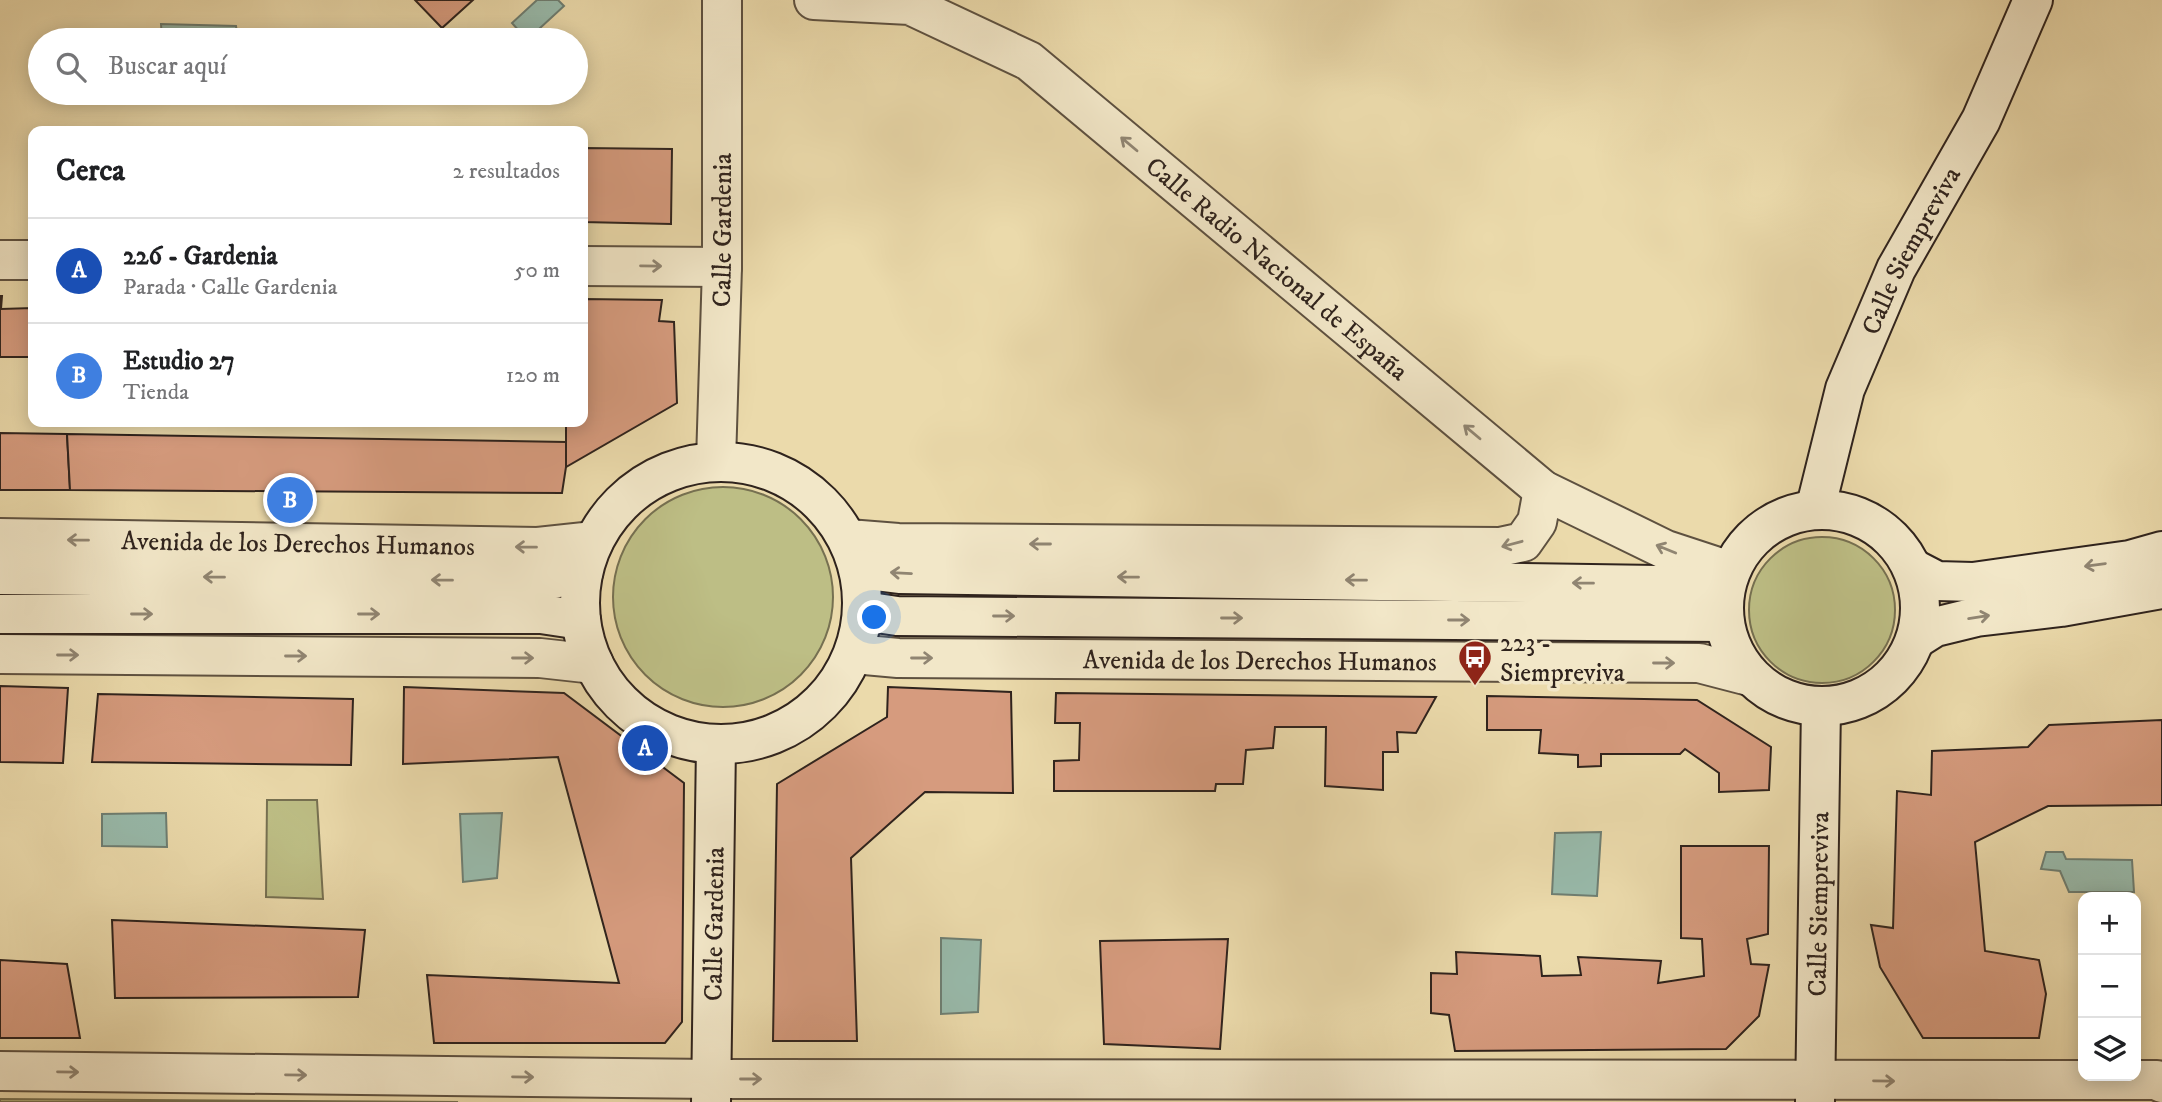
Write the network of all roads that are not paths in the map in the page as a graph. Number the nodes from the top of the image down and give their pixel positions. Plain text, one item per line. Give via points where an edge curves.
1 (722, 0) edge
2 (814, 0) edge
3 (2033, 0) edge
4 (0, 260) edge
5 (28, 260) edge
6 (588, 265) edge
7 (722, 267) junction
8 (716, 461) junction
9 (1543, 490) junction
10 (1815, 510) junction
11 (0, 538) edge
12 (2162, 551) edge
13 (854, 554) junction
14 (588, 557) junction
15 (1912, 568) junction
16 (0, 575) edge
17 (2162, 589) edge
18 (1726, 593) junction
19 (863, 611) junction
20 (0, 614) edge
21 (581, 620) junction
22 (1916, 639) junction
23 (0, 654) edge
24 (854, 654) junction
25 (594, 664) junction
26 (1749, 676) junction
27 (1821, 706) junction
28 (716, 744) junction
29 (0, 1071) edge
30 (2162, 1083) edge
31 (712, 1091) edge
32 (1815, 1091) edge

1 - 7 street, Calle Gardenia
9 -> 2 street, Calle Radio Nacional de España via 1029,61 910,5
3 - 10 street, Calle Siempreviva via 1981,120 1896,269 1845,390
4 - 5 street
6 -> 7 street
7 - 8 street, Calle Gardenia
8 - 13 street via 756,466 793,481 825,506
8 - 14 street via 678,468 644,484 615,510
9 -> 13 street via 1537,522 1523,542 1500,547 898,543
18 -> 9 street, Calle Radio Nacional de España via 1666,550
10 - 15 street via 1845,513 1873,524 1896,543
10 - 18 street via 1788,515 1764,528 1744,547
14 -> 11 street, Avenida de los Derechos Humanos via 538,547
12 -> 15 street via 2130,560 1973,582 1937,581
18 -> 13 street via 912,574
13 - 19 street
14 -> 16 street, Avenida de los Derechos Humanos via 542,581
14 - 21 street
15 - 22 street via 1919,591
22 -> 17 street via 1935,627 1976,617
19 -> 18 street, Avenida de los Derechos Humanos via 897,616
18 - 26 street via 1732,651
19 - 24 street
20 -> 21 street via 541,614
21 - 25 street
22 - 27 street via 1901,667 1880,688 1852,702
23 -> 25 street via 540,658
24 -> 26 street, Avenida de los Derechos Humanos via 1699,663
24 - 28 street via 832,692 800,721 759,739
25 - 28 street via 615,696 644,721 678,737
26 - 27 street via 1795,703
27 - 32 street, Calle Siempreviva
28 - 31 street, Calle Gardenia
29 -> 31 street
32 -> 30 street
31 -> 32 street

